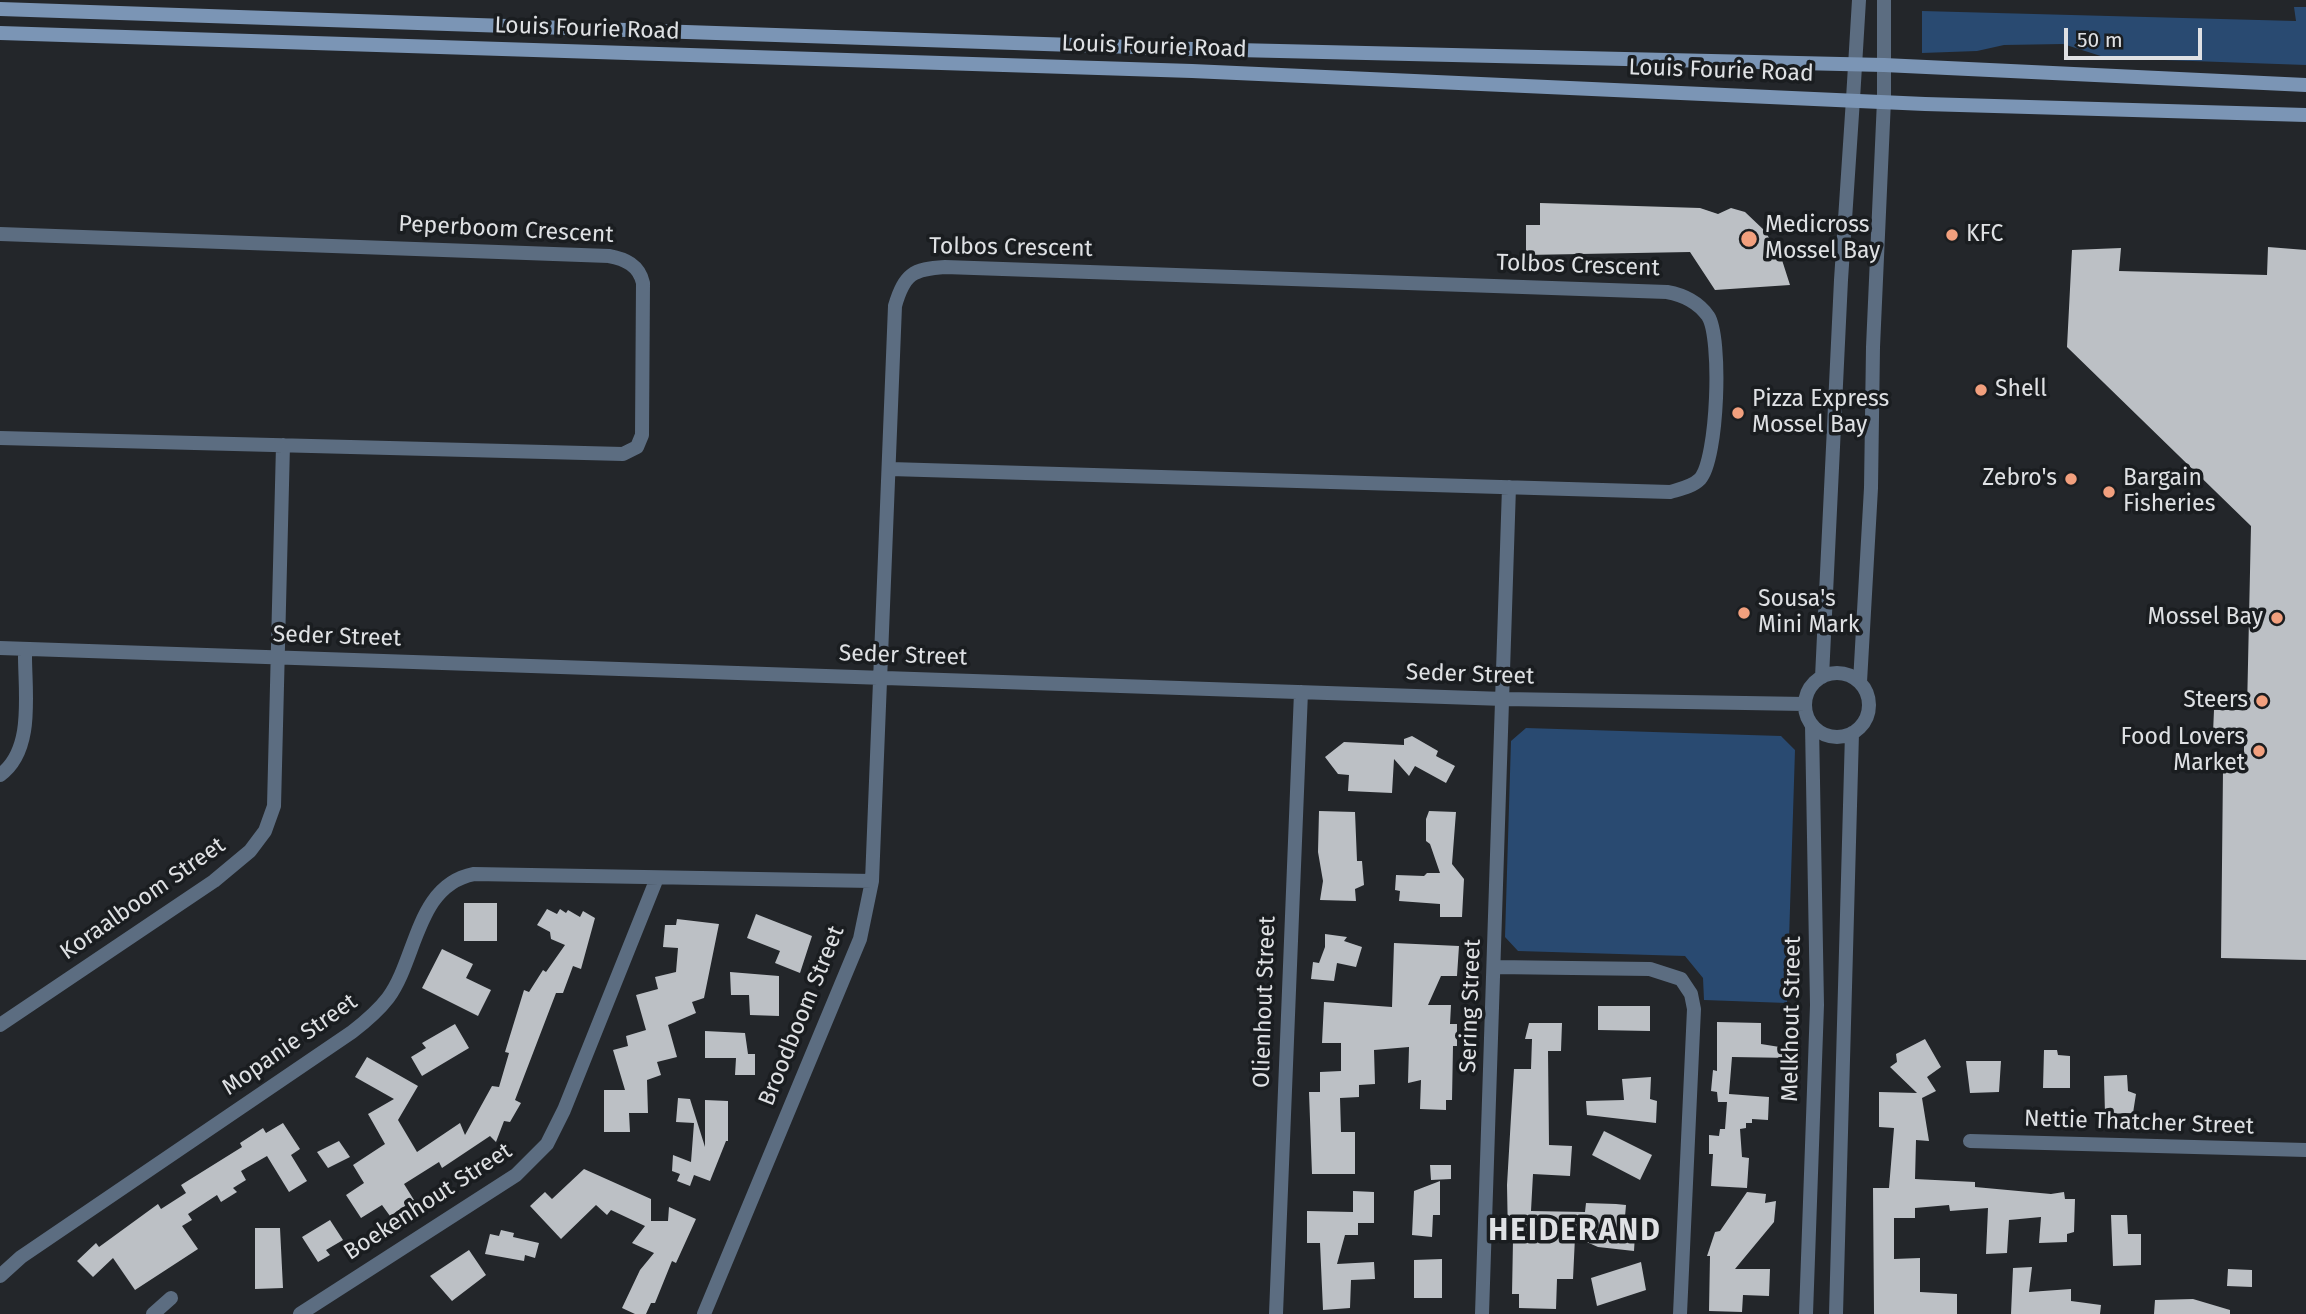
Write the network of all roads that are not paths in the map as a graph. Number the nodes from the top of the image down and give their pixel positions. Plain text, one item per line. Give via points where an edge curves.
1 (1859, 0) edge
2 (1884, 0) edge
3 (0, 9) edge
4 (0, 33) edge
5 (1854, 65) junction
6 (1884, 65) junction
7 (2306, 85) edge
8 (1853, 99) junction
9 (1884, 100) junction
10 (2306, 115) edge
11 (0, 233) edge
12 (0, 438) edge
13 (283, 445) junction
14 (890, 469) junction
15 (1509, 487) junction
16 (0, 648) edge
17 (25, 649) junction
18 (278, 658) junction
19 (1822, 677) junction
20 (878, 678) junction
21 (1860, 682) junction
22 (1300, 692) junction
23 (1504, 699) junction
24 (1805, 704) junction
25 (1812, 724) junction
26 (1853, 733) junction
27 (0, 775) edge
28 (657, 878) junction
29 (872, 881) junction
30 (1495, 967) junction
31 (0, 1024) edge
32 (1970, 1141) dead end
33 (2306, 1150) edge
34 (0, 1276) edge
35 (171, 1298) dead end
36 (153, 1314) edge
37 (300, 1314) edge
38 (704, 1314) edge
39 (1276, 1314) edge
40 (1482, 1314) edge
41 (1680, 1314) edge
42 (1806, 1314) edge
43 (1836, 1314) edge

1 - 5 street
2 - 6 street
3 - 5 main road, Louis Fourie Road via 1193,49
4 - 8 main road, Louis Fourie Road via 1178,71
5 - 6 main road, Louis Fourie Road
5 - 8 street
6 - 7 main road, Louis Fourie Road
6 - 9 street
8 - 9 main road, Louis Fourie Road
8 - 19 street
9 - 10 main road, Louis Fourie Road
9 - 21 street
11 - 13 street, Peperboom Crescent via 608,256 625,259 642,275 642,435 630,452
12 - 13 street, Peperboom Crescent
13 - 18 street
14 - 15 street, Tolbos Crescent
14 - 15 street, Tolbos Crescent via 895,306 903,284 916,270 945,267 1667,292 1689,298 1702,309 1715,332 1715,431 1709,463 1699,480 1670,492
14 - 20 street, Tolbos Crescent
15 - 23 street, Sering Street
16 - 17 street, Seder Street
17 - 18 street, Seder Street
17 - 27 street via 21,748 13,764
18 - 20 street, Seder Street
18 - 31 street, Koraalboom Street via 274,806 265,831 250,851 214,881
19 - 21 street via 1844,674
19 - 24 street
20 - 22 street, Seder Street
20 - 29 street, Broodboom Street
21 - 26 street via 1870,706
22 - 23 street, Seder Street
22 - 39 street, Olienhout Street
23 - 24 street, Seder Street
23 - 30 street, Sering Street
24 - 25 street
25 - 26 street via 1831,736
25 - 42 street, Melkhout Street via 1817,1005
26 - 43 street
28 - 29 street, Mopanie Street
28 - 34 street, Mopanie Street via 474,874 457,878 435,897 389,997 373,1014
28 - 37 street, Boekenhout Street via 547,1144 516,1175
29 - 38 street, Broodboom Street via 860,939
30 - 40 street, Sering Street
30 - 41 street via 1650,970 1681,979 1691,994 1694,1009
32 - 33 street, Nettie Thatcher Street
35 - 36 street

